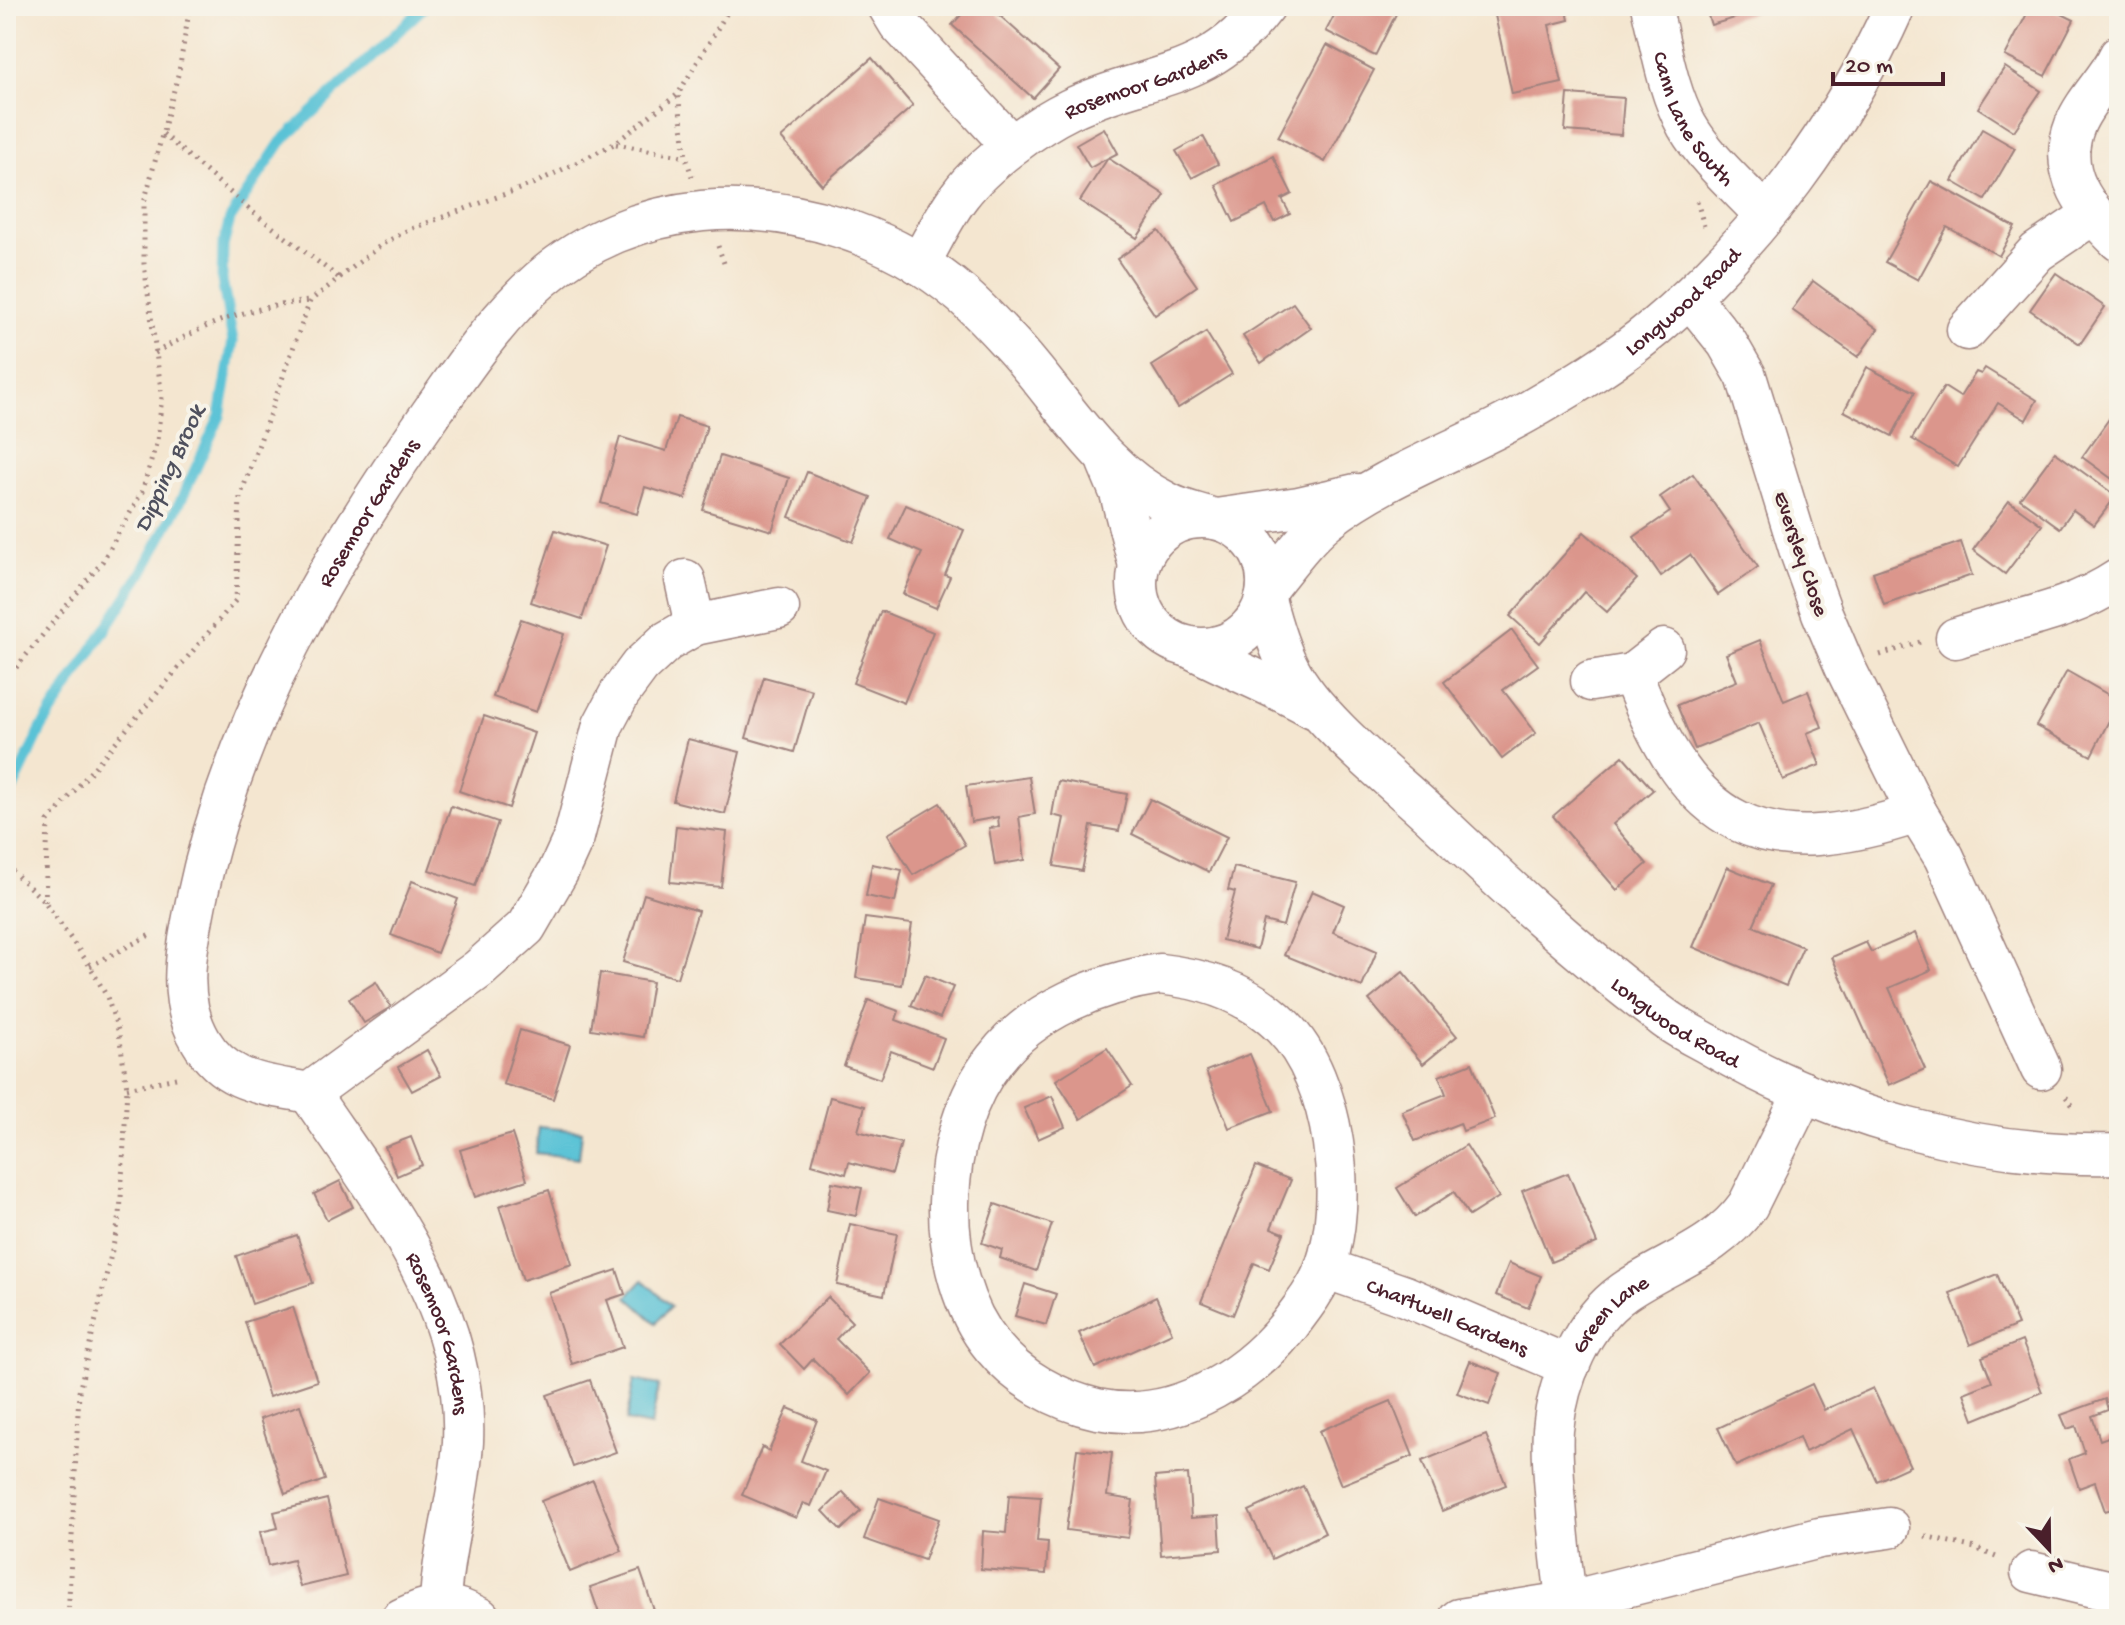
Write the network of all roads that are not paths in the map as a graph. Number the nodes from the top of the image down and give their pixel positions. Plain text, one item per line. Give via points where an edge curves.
1 (888, 6) edge
2 (1265, 6) edge
3 (1651, 6) edge
4 (1895, 6) edge
5 (2119, 56) edge
6 (1011, 145) junction
7 (1765, 215) junction
8 (2106, 228) edge
9 (919, 264) junction
10 (1690, 297) junction
11 (1967, 330) dead end
12 (1105, 458) junction
13 (1371, 490) junction
14 (1213, 518) junction
15 (1139, 566) junction
16 (2119, 579) edge
17 (685, 580) dead end
18 (1266, 594) junction
19 (779, 608) dead end
20 (695, 625) junction
21 (1956, 638) road end
22 (1189, 647) junction
23 (1664, 649) dead end
24 (1632, 674) junction
25 (1591, 681) dead end
26 (1323, 714) junction
27 (1917, 813) junction
28 (2041, 1069) dead end
29 (1804, 1092) junction
30 (309, 1093) junction
31 (2119, 1154) edge
32 (1325, 1268) junction
33 (1569, 1366) junction
34 (1889, 1528) road end
35 (2031, 1572) road end
36 (2119, 1593) edge
37 (440, 1604) junction
38 (1568, 1611) edge
39 (480, 1618) edge
40 (401, 1619) edge
41 (1459, 1619) edge

1 - 6 street
2 - 6 street, Rosemoor Gardens via 1225,49 1197,65 1081,104
3 - 7 street, Cann Lane South via 1687,126
4 - 7 street, Longwood Road via 1824,136
5 - 8 street via 2075,126 2070,158 2076,188
6 - 9 street, Rosemoor Gardens via 960,194
7 - 10 street, Longwood Road
8 - 11 street via 2037,252
9 - 12 street, Rosemoor Gardens via 961,294 1013,346
9 - 30 street, Rosemoor Gardens via 867,236 780,213 704,211 665,217 593,242 565,259 511,309 456,379 357,525 279,666 246,738 205,858 185,962 187,1007 203,1045 235,1077
10 - 13 street, Longwood Road via 1610,361 1551,398
10 - 27 street, Eversley Close via 1746,376 1800,552 1845,667
12 - 14 street, Rosemoor Gardens via 1170,505
12 - 15 street, Rosemoor Gardens
13 - 14 street, Longwood Road via 1299,507
13 - 18 street, Longwood Road via 1302,544
14 - 15 street via 1192,518 1158,534
14 - 18 street via 1249,536 1263,560
15 - 22 street via 1136,587 1152,626
16 - 21 street via 2094,596 2047,614
17 - 20 street
18 - 22 street via 1251,625 1228,643
18 - 26 street, Longwood Road via 1289,669
19 - 20 street
20 - 30 street via 666,642 620,693 603,725 574,837 526,927 479,969
22 - 26 street, Longwood Road
23 - 24 street
24 - 25 street
24 - 27 street via 1648,716 1687,779 1713,807 1746,825 1782,835 1821,836
26 - 29 street, Longwood Road via 1537,915 1665,1019
27 - 28 street, Eversley Close via 1944,857
29 - 31 street, Longwood Road via 1946,1137 2027,1149
29 - 33 street, Green Lane via 1737,1219 1711,1244 1648,1275 1615,1299 1588,1327
30 - 37 street, Rosemoor Gardens via 424,1271 452,1355 463,1441
32 - 32 street via 1273,1344 1202,1395 1123,1412 1061,1398 1030,1382 992,1347 978,1326 951,1239 951,1174 977,1085 995,1058 1042,1016 1105,986 1160,974 1238,994 1284,1027 1321,1095 1336,1174
32 - 33 street, Chartwell Gardens
33 - 38 street, Green Lane via 1557,1401 1552,1459
34 - 38 street via 1819,1538
35 - 36 street
37 - 39 street
37 - 40 street
38 - 41 street

